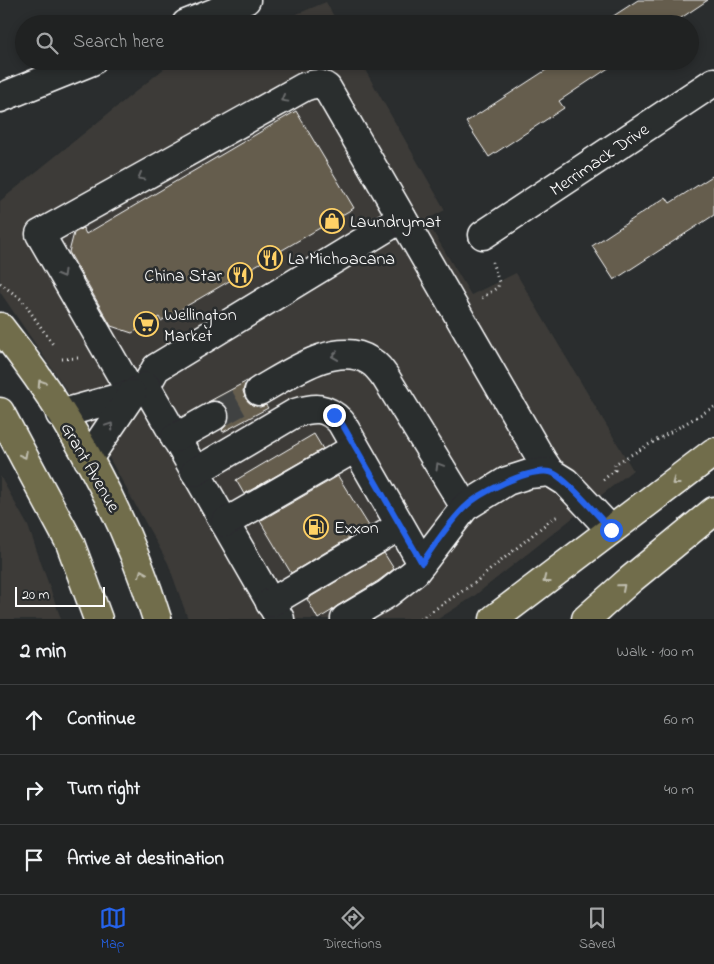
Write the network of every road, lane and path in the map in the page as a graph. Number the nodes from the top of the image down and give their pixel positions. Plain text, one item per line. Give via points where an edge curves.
1 (246, 0) edge
2 (208, 15) edge
3 (70, 70) edge
4 (714, 82) edge
5 (0, 98) edge
6 (402, 218) junction
7 (483, 235) joint
8 (457, 313) junction
9 (0, 327) edge
10 (139, 390) junction
11 (259, 391) tunnel mouth
12 (714, 407) edge
13 (0, 412) edge
14 (60, 414) junction
15 (214, 416) tunnel mouth
16 (175, 438) junction
17 (356, 448) junction
18 (714, 452) edge
19 (88, 459) junction
20 (615, 470) dead end
21 (195, 472) junction
22 (550, 472) junction
23 (465, 507) junction
24 (714, 511) edge
25 (557, 518) dead end
26 (225, 523) junction
27 (400, 526) junction
28 (611, 530) junction
29 (422, 563) junction
30 (275, 611) edge
31 (98, 619) edge
32 (157, 619) edge
33 (345, 619) edge
34 (420, 619) edge
35 (494, 619) edge
36 (586, 619) edge

1 - 2 street
3 - 5 street
4 - 7 street, Merrimack Drive
6 - 8 street
6 - 10 street via 156,368
6 -> 10 street via 327,88 313,84 40,234
7 - 8 path via 498,287
8 - 22 street
14 -> 9 main road, Grant Avenue
10 - 14 street
10 - 16 street
19 -> 10 street
23 -> 11 street via 386,378 371,361 351,354 319,359
12 - 20 path via 615,464
13 -> 31 main road via 70,543
14 - 19 main road, Grant Avenue
15 - 16 street
16 - 21 street
17 - 21 street via 334,415 321,408 307,409
17 - 26 street
17 - 27 street
18 -> 28 main road
32 -> 19 main road, Grant Avenue via 120,519
21 - 26 street
22 - 23 street via 507,481
22 - 28 street via 566,482
23 - 29 street
36 -> 24 main road
25 - 34 path via 472,584
26 - 30 street
27 - 29 street
27 - 30 street
28 -> 35 main road
29 - 33 street via 387,594

